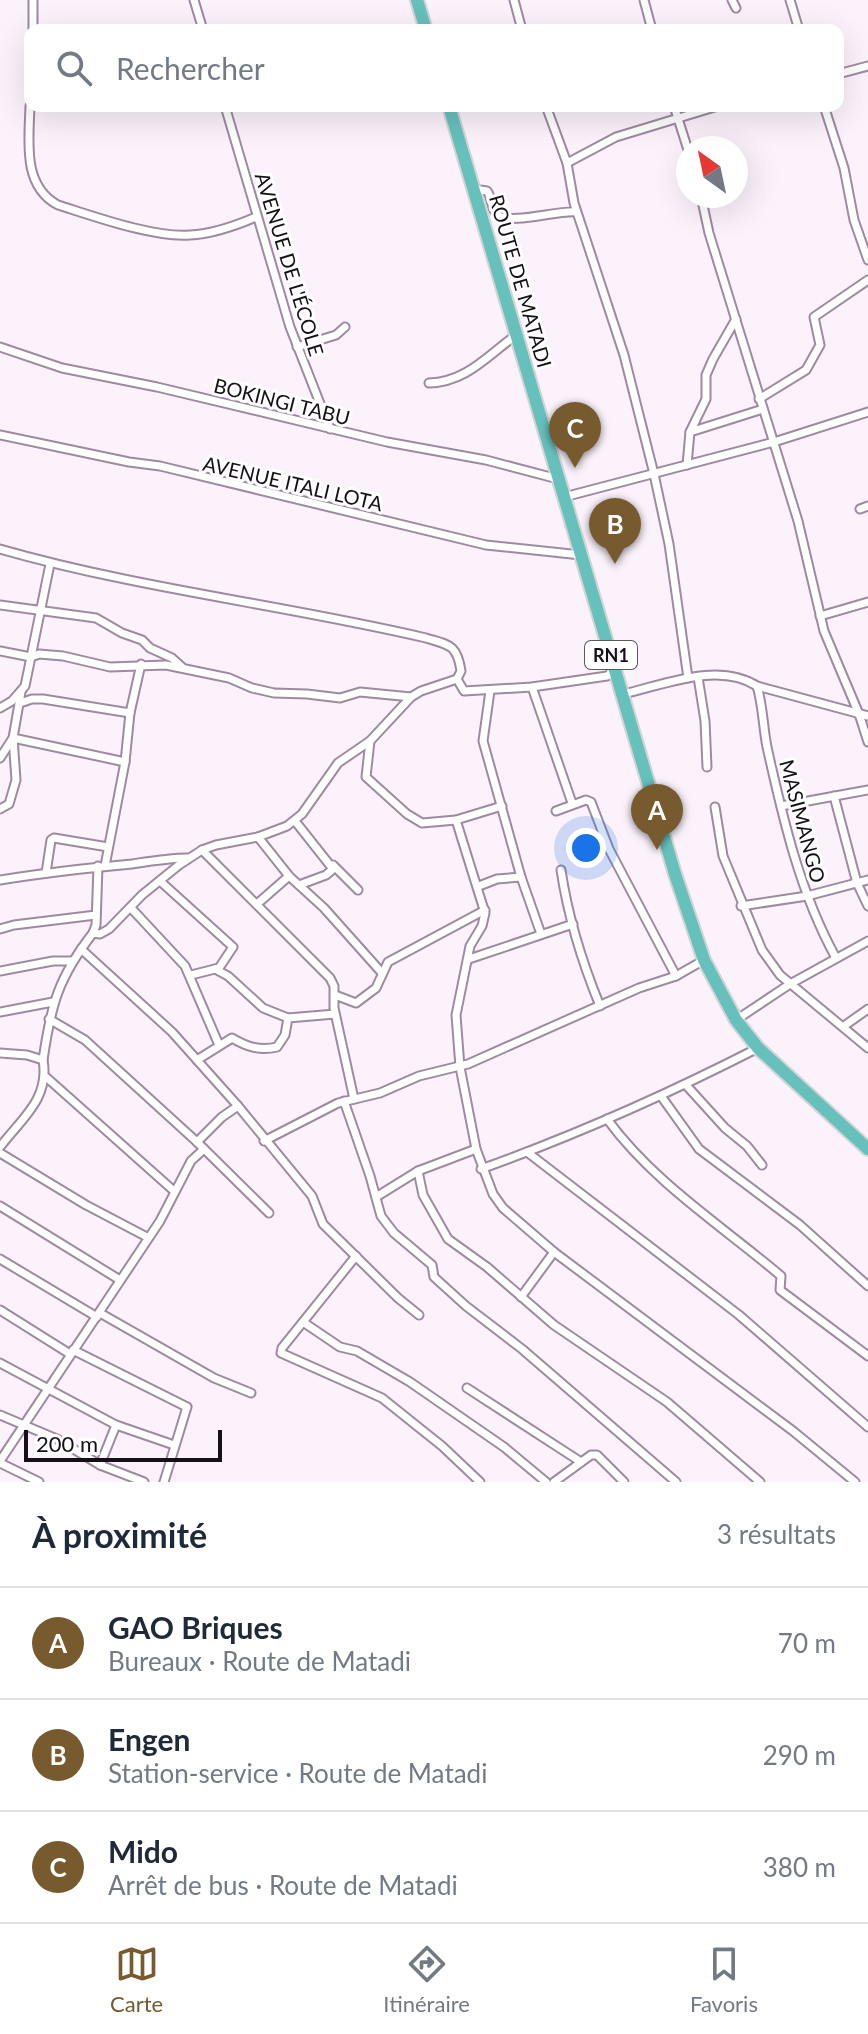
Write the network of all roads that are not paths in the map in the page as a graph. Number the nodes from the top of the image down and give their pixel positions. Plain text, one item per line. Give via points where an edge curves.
1 (33, 0) edge
2 (194, 0) edge
3 (417, 0) edge
4 (514, 0) edge
5 (644, 0) edge
6 (790, 0) edge
7 (33, 24) edge
8 (201, 24) edge
9 (424, 24) edge
10 (520, 24) edge
11 (650, 24) edge
12 (797, 24) edge
13 (868, 66) edge
14 (844, 72) edge
15 (30, 112) edge
16 (227, 112) edge
17 (451, 112) edge
18 (548, 112) edge
19 (676, 112) edge
20 (696, 112) edge
21 (826, 112) edge
22 (678, 117) junction
23 (684, 136) edge
24 (567, 163) junction
25 (473, 189) junction
26 (704, 208) edge
27 (576, 212) junction
28 (256, 217) junction
29 (868, 260) edge
30 (868, 280) edge
31 (736, 319) junction
32 (345, 327) dead end
33 (515, 336) junction
34 (0, 347) edge
35 (297, 347) junction
36 (429, 383) dead end
37 (759, 399) junction
38 (320, 407) junction
39 (763, 409) junction
40 (868, 412) edge
41 (308, 424) junction
42 (330, 429) junction
43 (690, 432) junction
44 (0, 435) edge
45 (774, 442) junction
46 (687, 465) junction
47 (654, 474) junction
48 (558, 479) junction
49 (564, 497) junction
50 (0, 549) edge
51 (581, 555) junction
52 (50, 564) junction
53 (868, 602) edge
54 (0, 605) edge
55 (42, 611) junction
56 (820, 616) junction
57 (0, 651) edge
58 (31, 657) junction
59 (141, 664) junction
60 (184, 668) junction
61 (615, 670) junction
62 (698, 677) junction
63 (688, 678) junction
64 (457, 679) junction
65 (757, 686) junction
66 (532, 687) junction
67 (490, 691) junction
68 (21, 692) junction
69 (623, 694) junction
70 (411, 697) junction
71 (20, 703) junction
72 (0, 708) edge
73 (130, 713) junction
74 (864, 715) edge
75 (13, 738) junction
76 (370, 741) junction
77 (868, 742) edge
78 (0, 758) edge
79 (125, 762) junction
80 (707, 767) dead end
81 (868, 790) edge
82 (834, 796) junction
83 (572, 803) junction
84 (502, 806) junction
85 (781, 806) junction
86 (715, 807) dead end
87 (0, 809) edge
88 (556, 811) dead end
89 (456, 820) junction
90 (295, 821) junction
91 (258, 837) junction
92 (108, 847) junction
93 (202, 850) junction
94 (189, 858) junction
95 (333, 865) junction
96 (102, 866) junction
97 (561, 870) dead end
98 (46, 873) junction
99 (289, 876) junction
100 (521, 877) junction
101 (0, 880) edge
102 (868, 880) edge
103 (160, 881) junction
104 (857, 883) junction
105 (299, 885) junction
106 (479, 886) junction
107 (358, 890) dead end
108 (807, 896) junction
109 (257, 904) junction
110 (741, 906) junction
111 (868, 906) edge
112 (131, 908) junction
113 (485, 910) junction
114 (96, 915) junction
115 (573, 924) junction
116 (0, 929) edge
117 (93, 933) junction
118 (541, 934) junction
119 (868, 941) edge
120 (81, 949) junction
121 (836, 958) junction
122 (469, 959) junction
123 (704, 960) junction
124 (73, 961) junction
125 (215, 969) junction
126 (0, 971) edge
127 (382, 973) junction
128 (191, 975) junction
129 (676, 976) junction
130 (790, 984) junction
131 (335, 995) junction
132 (53, 1002) junction
133 (600, 1006) junction
134 (868, 1009) edge
135 (0, 1012) edge
136 (335, 1014) junction
137 (288, 1018) junction
138 (49, 1019) junction
139 (736, 1020) junction
140 (844, 1026) junction
141 (219, 1045) junction
142 (758, 1048) junction
143 (868, 1048) edge
144 (0, 1053) edge
145 (43, 1060) junction
146 (197, 1060) junction
147 (460, 1067) junction
148 (46, 1077) junction
149 (686, 1085) junction
150 (661, 1096) junction
151 (354, 1099) junction
152 (344, 1101) junction
153 (238, 1106) junction
154 (607, 1119) junction
155 (264, 1141) junction
156 (197, 1142) junction
157 (204, 1149) junction
158 (476, 1149) junction
159 (868, 1149) edge
160 (0, 1150) edge
161 (527, 1152) junction
162 (762, 1165) dead end
163 (481, 1169) junction
164 (418, 1171) junction
165 (174, 1191) junction
166 (376, 1197) junction
167 (0, 1206) edge
168 (269, 1213) dead end
169 (147, 1237) junction
170 (554, 1252) junction
171 (356, 1256) junction
172 (0, 1259) edge
173 (120, 1280) junction
174 (868, 1286) edge
175 (521, 1297) junction
176 (0, 1310) edge
177 (98, 1315) junction
178 (419, 1315) dead end
179 (303, 1322) junction
180 (71, 1352) junction
181 (868, 1356) edge
182 (0, 1363) edge
183 (48, 1387) junction
184 (467, 1388) dead end
185 (251, 1393) dead end
186 (0, 1415) edge
187 (116, 1425) junction
188 (21, 1426) junction
189 (868, 1427) edge
190 (174, 1445) junction
191 (0, 1462) edge
192 (581, 1462) junction
193 (100, 1465) junction
194 (39, 1482) edge
195 (144, 1482) edge
196 (164, 1482) edge
197 (480, 1482) edge
198 (546, 1482) edge
199 (554, 1482) edge
200 (624, 1482) edge
201 (676, 1482) edge
202 (760, 1482) edge
203 (854, 1482) edge

1 - 7 street
2 - 8 street
3 - 9 highway
4 - 10 street
5 - 11 street
6 - 12 street
13 - 14 street
15 - 28 street via 30,163 44,198 180,235 212,232
16 - 28 street, AVENUE DE L'ÉCOLE
17 - 25 highway, ROUTE DE MATADI / RN1
18 - 24 street
19 - 22 street
20 - 22 street
21 - 29 street
22 - 23 street
22 - 24 street via 616,137
24 - 27 street
25 - 27 street via 487,191 501,216
25 - 33 highway, ROUTE DE MATADI / RN1
26 - 31 street
27 - 47 street via 624,355
28 - 35 street, AVENUE DE L'ÉCOLE
30 - 37 street via 814,317 820,345 806,370
31 - 37 street
31 - 43 street via 706,375 706,399
32 - 35 street
33 - 36 street via 453,381
33 - 48 highway, ROUTE DE MATADI / RN1
34 - 41 street, BOKINGI TABU via 62,368
35 - 38 street, AVENUE DE L'ÉCOLE
37 - 39 street
38 - 41 street
38 - 42 street, AVENUE DE L'ÉCOLE
39 - 43 street
39 - 45 street
40 - 45 street
41 - 42 street, BOKINGI TABU
42 - 48 street, BOKINGI TABU
43 - 46 street
44 - 51 street, AVENUE ITALI LOTA via 160,466 486,545
45 - 46 street
45 - 56 street
46 - 47 street
47 - 49 street
47 - 63 street
48 - 49 highway, ROUTE DE MATADI / RN1
49 - 51 highway, ROUTE DE MATADI / RN1
50 - 52 street
51 - 61 highway, ROUTE DE MATADI / RN1
52 - 55 street
52 - 64 street via 426,638 456,651 461,671
53 - 56 street
54 - 55 street
55 - 58 street
55 - 60 street via 96,618
56 - 74 street
57 - 58 street
58 - 59 street via 63,656 110,667
58 - 68 street
59 - 60 street
59 - 73 street
60 - 70 street via 274,693
61 - 66 street via 607,676
61 - 69 highway, ROUTE DE MATADI / RN1
62 - 63 street
62 - 65 street via 744,678
62 - 80 street
63 - 69 street
64 - 67 street via 464,691
64 - 70 street
65 - 74 street
65 - 85 street, MASIMANGO
66 - 67 street
66 - 83 street
67 - 84 street via 483,741
68 - 71 street
68 - 72 street
69 - 123 highway, ROUTE DE MATADI / RN1
70 - 76 street
71 - 73 street via 43,699
71 - 75 street
73 - 79 street
74 - 77 street
75 - 78 street
75 - 79 street
75 - 87 street via 16,780 9,804
76 - 89 street via 369,781 417,821
76 - 90 street via 338,763
79 - 92 street
81 - 82 street
82 - 85 street
82 - 104 street
83 - 88 street
83 - 129 street via 591,802 609,849
84 - 89 street
84 - 100 street
85 - 108 street, MASIMANGO
86 - 110 street via 723,856
89 - 106 street
90 - 91 street
90 - 95 street
91 - 93 street
91 - 99 street
92 - 96 street
92 - 98 street via 52,838
93 - 94 street
93 - 109 street
94 - 96 street
94 - 103 street
95 - 105 street via 329,873
95 - 107 street
96 - 98 street
96 - 114 street
97 - 115 street
98 - 101 street
99 - 105 street
99 - 109 street
100 - 106 street
100 - 118 street
102 - 104 street
103 - 112 street
103 - 125 street via 233,947
104 - 108 street
104 - 111 street
105 - 127 street
106 - 113 street
108 - 110 street
108 - 121 street, MASIMANGO
109 - 131 street via 330,978
110 - 130 street via 762,950
112 - 117 street via 109,929
112 - 128 street
113 - 122 street
113 - 127 street via 388,962
114 - 116 street
114 - 117 street
115 - 118 street
115 - 133 street
117 - 120 street
118 - 122 street
119 - 121 street
120 - 124 street
120 - 146 street
121 - 130 street
122 - 147 street via 456,1015
123 - 129 street
123 - 139 highway, ROUTE DE MATADI / RN1
124 - 126 street
124 - 132 street
125 - 128 street
125 - 137 street via 263,1008
127 - 131 street via 376,988 356,1003
128 - 141 street
129 - 133 street
130 - 139 street
130 - 140 street
131 - 136 street
132 - 135 street
132 - 138 street
133 - 147 street
134 - 140 street
136 - 137 street
136 - 151 street
137 - 141 street via 277,1047 246,1046 232,1038
138 - 145 street
138 - 156 street via 85,1040
139 - 142 highway, ROUTE DE MATADI / RN1
140 - 143 street
141 - 146 street
142 - 149 street
142 - 159 highway, ROUTE DE MATADI / RN1
144 - 145 street
145 - 148 street
146 - 153 street
147 - 151 street
147 - 158 street
148 - 160 street via 38,1099
148 - 165 street
149 - 150 street
149 - 162 street
150 - 154 street
150 - 174 street via 699,1149 800,1225
151 - 152 street
152 - 155 street
152 - 166 street
153 - 155 street
153 - 156 street
154 - 161 street
154 - 181 street via 657,1176 779,1274 780,1290
155 - 171 street via 312,1196 323,1224
156 - 157 street
157 - 165 street
157 - 168 street
158 - 163 street
158 - 164 street
160 - 169 street
161 - 163 street
161 - 189 street via 739,1315
163 - 170 street via 503,1208
164 - 166 street
164 - 175 street via 423,1195 448,1239
165 - 169 street
166 - 201 street via 387,1225 432,1265 436,1279
167 - 173 street
169 - 173 street
170 - 175 street
170 - 203 street
171 - 178 street
171 - 179 street
172 - 177 street
173 - 177 street
175 - 202 street via 667,1402
176 - 180 street
177 - 180 street
177 - 185 street
179 - 197 street via 281,1353 382,1398
179 - 198 street via 410,1382
180 - 183 street
180 - 190 street via 184,1404 187,1411
182 - 183 street
183 - 187 street
183 - 188 street
184 - 192 street
186 - 188 street
187 - 190 street
187 - 193 street
188 - 191 street
188 - 193 street via 57,1439
190 - 196 street
191 - 194 street
192 - 199 street
192 - 200 street via 597,1455
193 - 195 street

